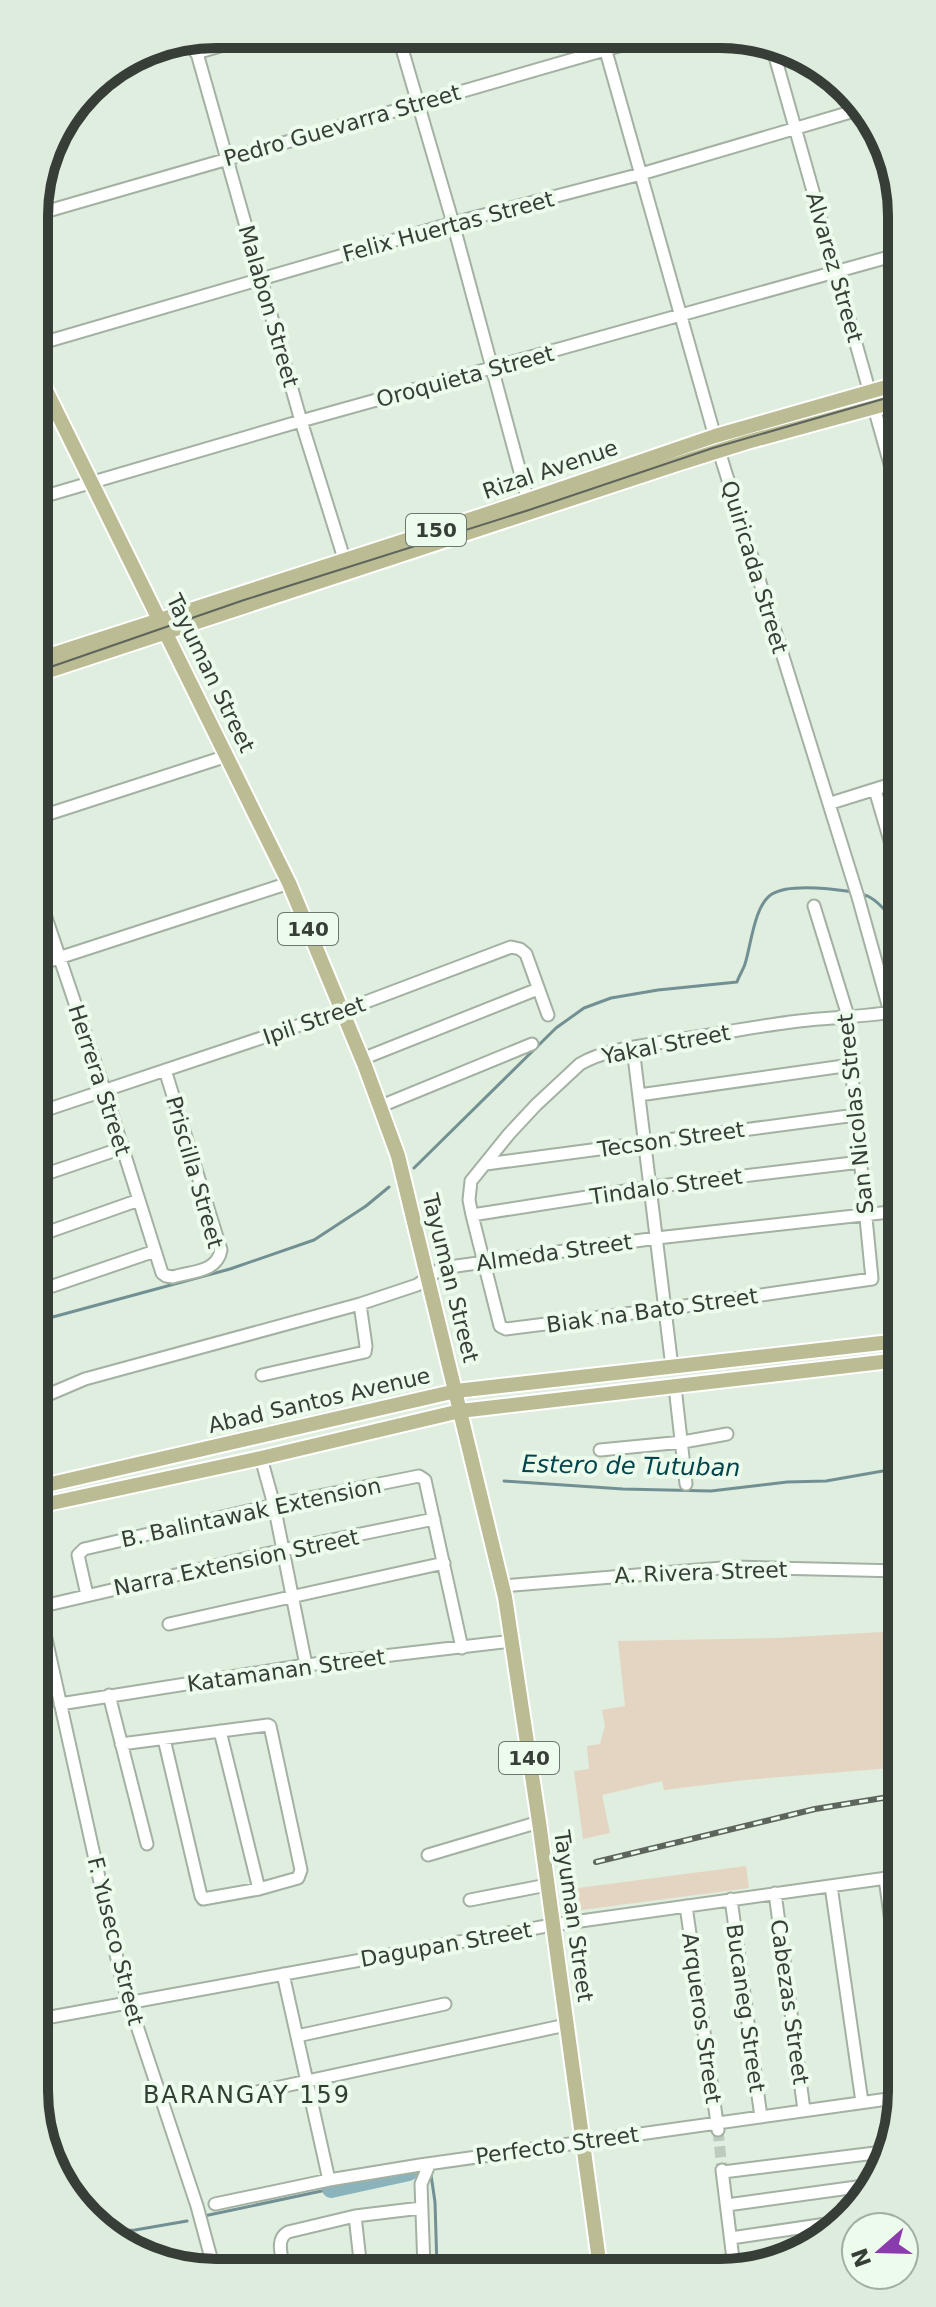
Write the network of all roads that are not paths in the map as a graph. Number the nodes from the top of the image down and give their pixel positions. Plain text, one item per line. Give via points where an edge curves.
1 (213, 48) edge
2 (402, 48) edge
3 (610, 48) edge
4 (195, 49) edge
5 (606, 49) junction
6 (196, 53) junction
7 (775, 57) edge
8 (418, 103) junction
9 (851, 112) edge
10 (794, 128) junction
11 (226, 158) junction
12 (641, 174) junction
13 (48, 211) edge
14 (453, 223) junction
15 (888, 257) edge
16 (837, 272) junction
17 (261, 279) junction
18 (681, 316) junction
19 (48, 341) edge
20 (491, 369) junction
21 (888, 386) edge
22 (870, 391) junction
23 (48, 394) edge
24 (888, 403) edge
25 (875, 407) junction
26 (301, 421) junction
27 (745, 435) junction
28 (717, 444) junction
29 (888, 455) edge
30 (91, 481) junction
31 (48, 495) edge
32 (530, 507) junction
33 (346, 565) junction
34 (159, 618) junction
35 (166, 633) junction
36 (48, 656) edge
37 (48, 671) edge
38 (227, 756) junction
39 (888, 785) edge
40 (875, 790) junction
41 (831, 803) junction
42 (48, 814) edge
43 (888, 819) edge
44 (289, 883) junction
45 (814, 906) dead end
46 (48, 923) edge
47 (60, 958) junction
48 (48, 962) edge
49 (538, 989) junction
50 (888, 993) edge
51 (342, 1011) junction
52 (888, 1013) edge
53 (548, 1015) dead end
54 (848, 1016) junction
55 (532, 1044) dead end
56 (633, 1048) junction
57 (362, 1059) junction
58 (851, 1065) junction
59 (165, 1070) junction
60 (104, 1089) junction
61 (639, 1095) junction
62 (381, 1106) junction
63 (48, 1109) edge
64 (856, 1115) junction
65 (645, 1143) junction
66 (122, 1148) junction
67 (861, 1162) junction
68 (486, 1164) junction
69 (48, 1173) edge
70 (651, 1187) junction
71 (139, 1200) junction
72 (888, 1212) edge
73 (472, 1215) junction
74 (865, 1215) junction
75 (48, 1232) edge
76 (657, 1238) junction
77 (155, 1251) junction
78 (485, 1261) junction
79 (162, 1273) joint
80 (427, 1278) junction
81 (872, 1279) joint
82 (48, 1288) edge
83 (360, 1304) junction
84 (664, 1309) junction
85 (888, 1342) edge
86 (888, 1361) edge
87 (672, 1367) junction
88 (262, 1375) dead end
89 (675, 1387) junction
90 (456, 1391) junction
91 (48, 1395) edge
92 (460, 1411) junction
93 (727, 1434) dead end
94 (683, 1442) junction
95 (600, 1450) dead end
96 (261, 1458) junction
97 (686, 1484) dead end
98 (48, 1485) edge
99 (48, 1504) edge
100 (274, 1505) junction
101 (434, 1519) junction
102 (283, 1550) junction
103 (444, 1563) junction
104 (888, 1571) edge
105 (503, 1586) junction
106 (87, 1595) junction
107 (292, 1596) junction
108 (48, 1605) edge
109 (169, 1624) dead end
110 (512, 1641) junction
111 (462, 1648) junction
112 (48, 1649) edge
113 (306, 1665) junction
114 (109, 1695) junction
115 (60, 1704) junction
116 (220, 1731) junction
117 (164, 1739) junction
118 (121, 1744) junction
119 (539, 1822) junction
120 (147, 1844) dead end
121 (428, 1855) dead end
122 (885, 1878) junction
123 (888, 1878) edge
124 (547, 1885) junction
125 (831, 1886) junction
126 (259, 1889) junction
127 (775, 1893) junction
128 (731, 1899) junction
129 (470, 1900) dead end
130 (888, 1900) edge
131 (686, 1906) junction
132 (552, 1925) junction
133 (283, 1974) junction
134 (129, 2003) junction
135 (445, 2004) dead end
136 (48, 2018) edge
137 (566, 2025) junction
138 (297, 2036) junction
139 (308, 2082) junction
140 (252, 2093) dead end
141 (888, 2099) edge
142 (862, 2102) junction
143 (804, 2110) junction
144 (761, 2117) junction
145 (717, 2126) junction
146 (583, 2141) junction
147 (876, 2153) edge
148 (427, 2167) junction
149 (329, 2180) junction
150 (857, 2187) edge
151 (215, 2204) dead end
152 (727, 2205) junction
153 (421, 2208) junction
154 (355, 2216) junction
155 (821, 2225) edge
156 (731, 2238) junction
157 (733, 2258) edge
158 (211, 2259) edge
159 (283, 2259) edge
160 (360, 2259) edge
161 (424, 2259) edge
162 (599, 2259) edge

1 - 6 street
2 - 8 street
3 - 5 street, Pedro Guevarra Street
4 - 6 street, Malabon Street
5 - 8 street, Pedro Guevarra Street
5 - 12 street, Quiricada Street
6 - 11 street, Malabon Street
7 - 10 street, Alvarez Street
8 - 11 street, Pedro Guevarra Street
8 - 14 street
9 - 10 street, Felix Huertas Street
10 - 12 street, Felix Huertas Street
10 - 16 street, Alvarez Street
11 - 13 street, Pedro Guevarra Street
11 - 17 street, Malabon Street
12 - 14 street, Felix Huertas Street
12 - 18 street, Quiricada Street
14 - 17 street, Felix Huertas Street
14 - 20 street
15 - 16 street, Oroquieta Street
16 - 18 street, Oroquieta Street
16 - 22 street, Alvarez Street
17 - 19 street, Felix Huertas Street
17 - 26 street, Malabon Street
18 - 20 street, Oroquieta Street
18 - 28 street, Quiricada Street
20 - 26 street, Oroquieta Street
20 - 32 street
21 - 22 main road, Rizal Avenue / 150
22 - 25 street, Alvarez Street
22 - 27 main road, Rizal Avenue / 150
23 - 30 main road, Tayuman Street / 140
24 - 25 main road, Rizal Avenue / 150
25 - 27 main road, Rizal Avenue / 150
25 - 29 street, Alvarez Street
26 - 30 street, Oroquieta Street
26 - 33 street, Malabon Street
27 - 28 main road, Rizal Avenue / 150
28 - 32 main road, Rizal Avenue / 150
28 - 41 street, Quiricada Street
30 - 31 street, Oroquieta Street
30 - 34 main road, Tayuman Street / 140
32 - 33 main road, Rizal Avenue / 150
33 - 34 main road, Rizal Avenue / 150
33 - 35 main road, Rizal Avenue / 150
34 - 35 main road, Tayuman Street / 140
34 - 36 main road, Rizal Avenue / 150
35 - 37 main road, Rizal Avenue / 150
35 - 38 main road, Tayuman Street / 140
38 - 42 street
38 - 44 main road, Tayuman Street / 140
39 - 40 street
40 - 41 street
40 - 43 street
41 - 50 street, Quiricada Street
44 - 47 street
44 - 51 main road, Tayuman Street / 140
45 - 54 street, San Nicolas Street
46 - 47 street, Herrera Street
47 - 48 street
47 - 60 street, Herrera Street
49 - 51 street, Ipil Street via 526,954 511,947
49 - 53 street, Ipil Street
49 - 57 street
51 - 57 main road, Tayuman Street / 140
51 - 59 street, Ipil Street
52 - 54 street, Yakal Street
54 - 56 street, Yakal Street
54 - 58 street, San Nicolas Street
55 - 62 street
56 - 61 street
56 - 68 street, Yakal Street via 580,1064 527,1114
57 - 62 main road, Tayuman Street / 140
58 - 61 street
58 - 64 street, San Nicolas Street
59 - 60 street, Ipil Street
59 - 79 street, Priscilla Street via 221,1250 214,1266 173,1277
60 - 63 street, Ipil Street
60 - 66 street, Herrera Street
61 - 65 street
62 - 80 main road, Tayuman Street / 140
64 - 65 street, Tecson Street
64 - 67 street, San Nicolas Street
65 - 68 street, Tecson Street
65 - 70 street
66 - 69 street
66 - 71 street, Herrera Street
67 - 70 street, Tindalo Street
67 - 74 street, San Nicolas Street
68 - 73 street, Yakal Street via 471,1181
70 - 73 street, Tindalo Street
70 - 76 street
71 - 75 street
71 - 77 street, Herrera Street
72 - 74 street, Almeda Street
73 - 78 street, Yakal Street
74 - 76 street, Almeda Street
74 - 81 street, San Nicolas Street
76 - 78 street, Almeda Street
76 - 84 street
77 - 79 street, Herrera Street
77 - 82 street
78 - 80 street, Almeda Street via 442,1268
78 - 84 street, Biak na Bato Street via 502,1329
80 - 83 street, Almeda Street
80 - 90 main road, Tayuman Street / 140
81 - 84 street, Biak na Bato Street
83 - 88 street via 365,1352
83 - 91 street, Almeda Street via 85,1379
84 - 87 street
85 - 87 main road, Abad Santos Avenue
86 - 89 main road, Abad Santos Avenue
87 - 90 main road, Abad Santos Avenue
89 - 92 main road, Abad Santos Avenue
89 - 94 street
90 - 92 main road, Tayuman Street / 140
90 - 98 main road, Abad Santos Avenue
92 - 96 main road, Abad Santos Avenue
92 - 105 main road, Tayuman Street / 140
93 - 94 street
94 - 95 street
94 - 97 street
96 - 99 main road, Abad Santos Avenue
96 - 100 street
100 - 101 street, B. Balintawak Extension via 423,1477
100 - 102 street
100 - 106 street, B. Balintawak Extension via 80,1551
101 - 102 street, Narra Extension Street
101 - 103 street
102 - 106 street, Narra Extension Street
102 - 107 street
103 - 107 street
103 - 111 street
104 - 105 street, A. Rivera Street via 735,1567
105 - 110 main road, Tayuman Street / 140
106 - 108 street, Narra Extension Street
107 - 109 street
107 - 113 street
110 - 111 street, Katamanan Street
110 - 119 main road, Tayuman Street / 140
111 - 113 street, Katamanan Street
112 - 115 street, F. Yuseco Street
113 - 114 street, Katamanan Street
114 - 115 street, Katamanan Street
114 - 118 street
115 - 134 street, F. Yuseco Street
116 - 117 street
116 - 126 street
116 - 126 street via 270,1726 301,1875
117 - 118 street
117 - 126 street via 201,1896
118 - 120 street
119 - 121 street
119 - 124 main road, Tayuman Street / 140
122 - 123 street, Dagupan Street
122 - 125 street, Dagupan Street
122 - 130 street
124 - 129 street
124 - 132 main road, Tayuman Street / 140
125 - 127 street, Dagupan Street
125 - 142 street
127 - 128 street, Dagupan Street
127 - 143 street, Cabezas Street
128 - 131 street, Dagupan Street
128 - 144 street, Bucaneg Street
131 - 132 street, Dagupan Street
131 - 145 street, Arqueros Street
132 - 133 street, Dagupan Street
132 - 137 main road, Tayuman Street / 140
133 - 134 street, Dagupan Street
133 - 138 street
134 - 136 street, Dagupan Street
134 - 158 street, F. Yuseco Street
135 - 138 street
137 - 139 street
137 - 146 main road, Tayuman Street / 140
138 - 139 street
139 - 140 street
139 - 149 street
141 - 142 street, Perfecto Street
142 - 143 street, Perfecto Street
143 - 144 street, Perfecto Street
144 - 145 street, Perfecto Street
145 - 146 street, Perfecto Street
146 - 148 street, Perfecto Street
146 - 162 main road, Tayuman Street / 140
147 - 152 street via 722,2171
148 - 149 street, Perfecto Street
148 - 153 street
149 - 151 street, Perfecto Street
150 - 152 street
152 - 156 street
153 - 154 street
153 - 161 street
154 - 159 street via 282,2235
154 - 160 street
155 - 156 street
156 - 157 street

